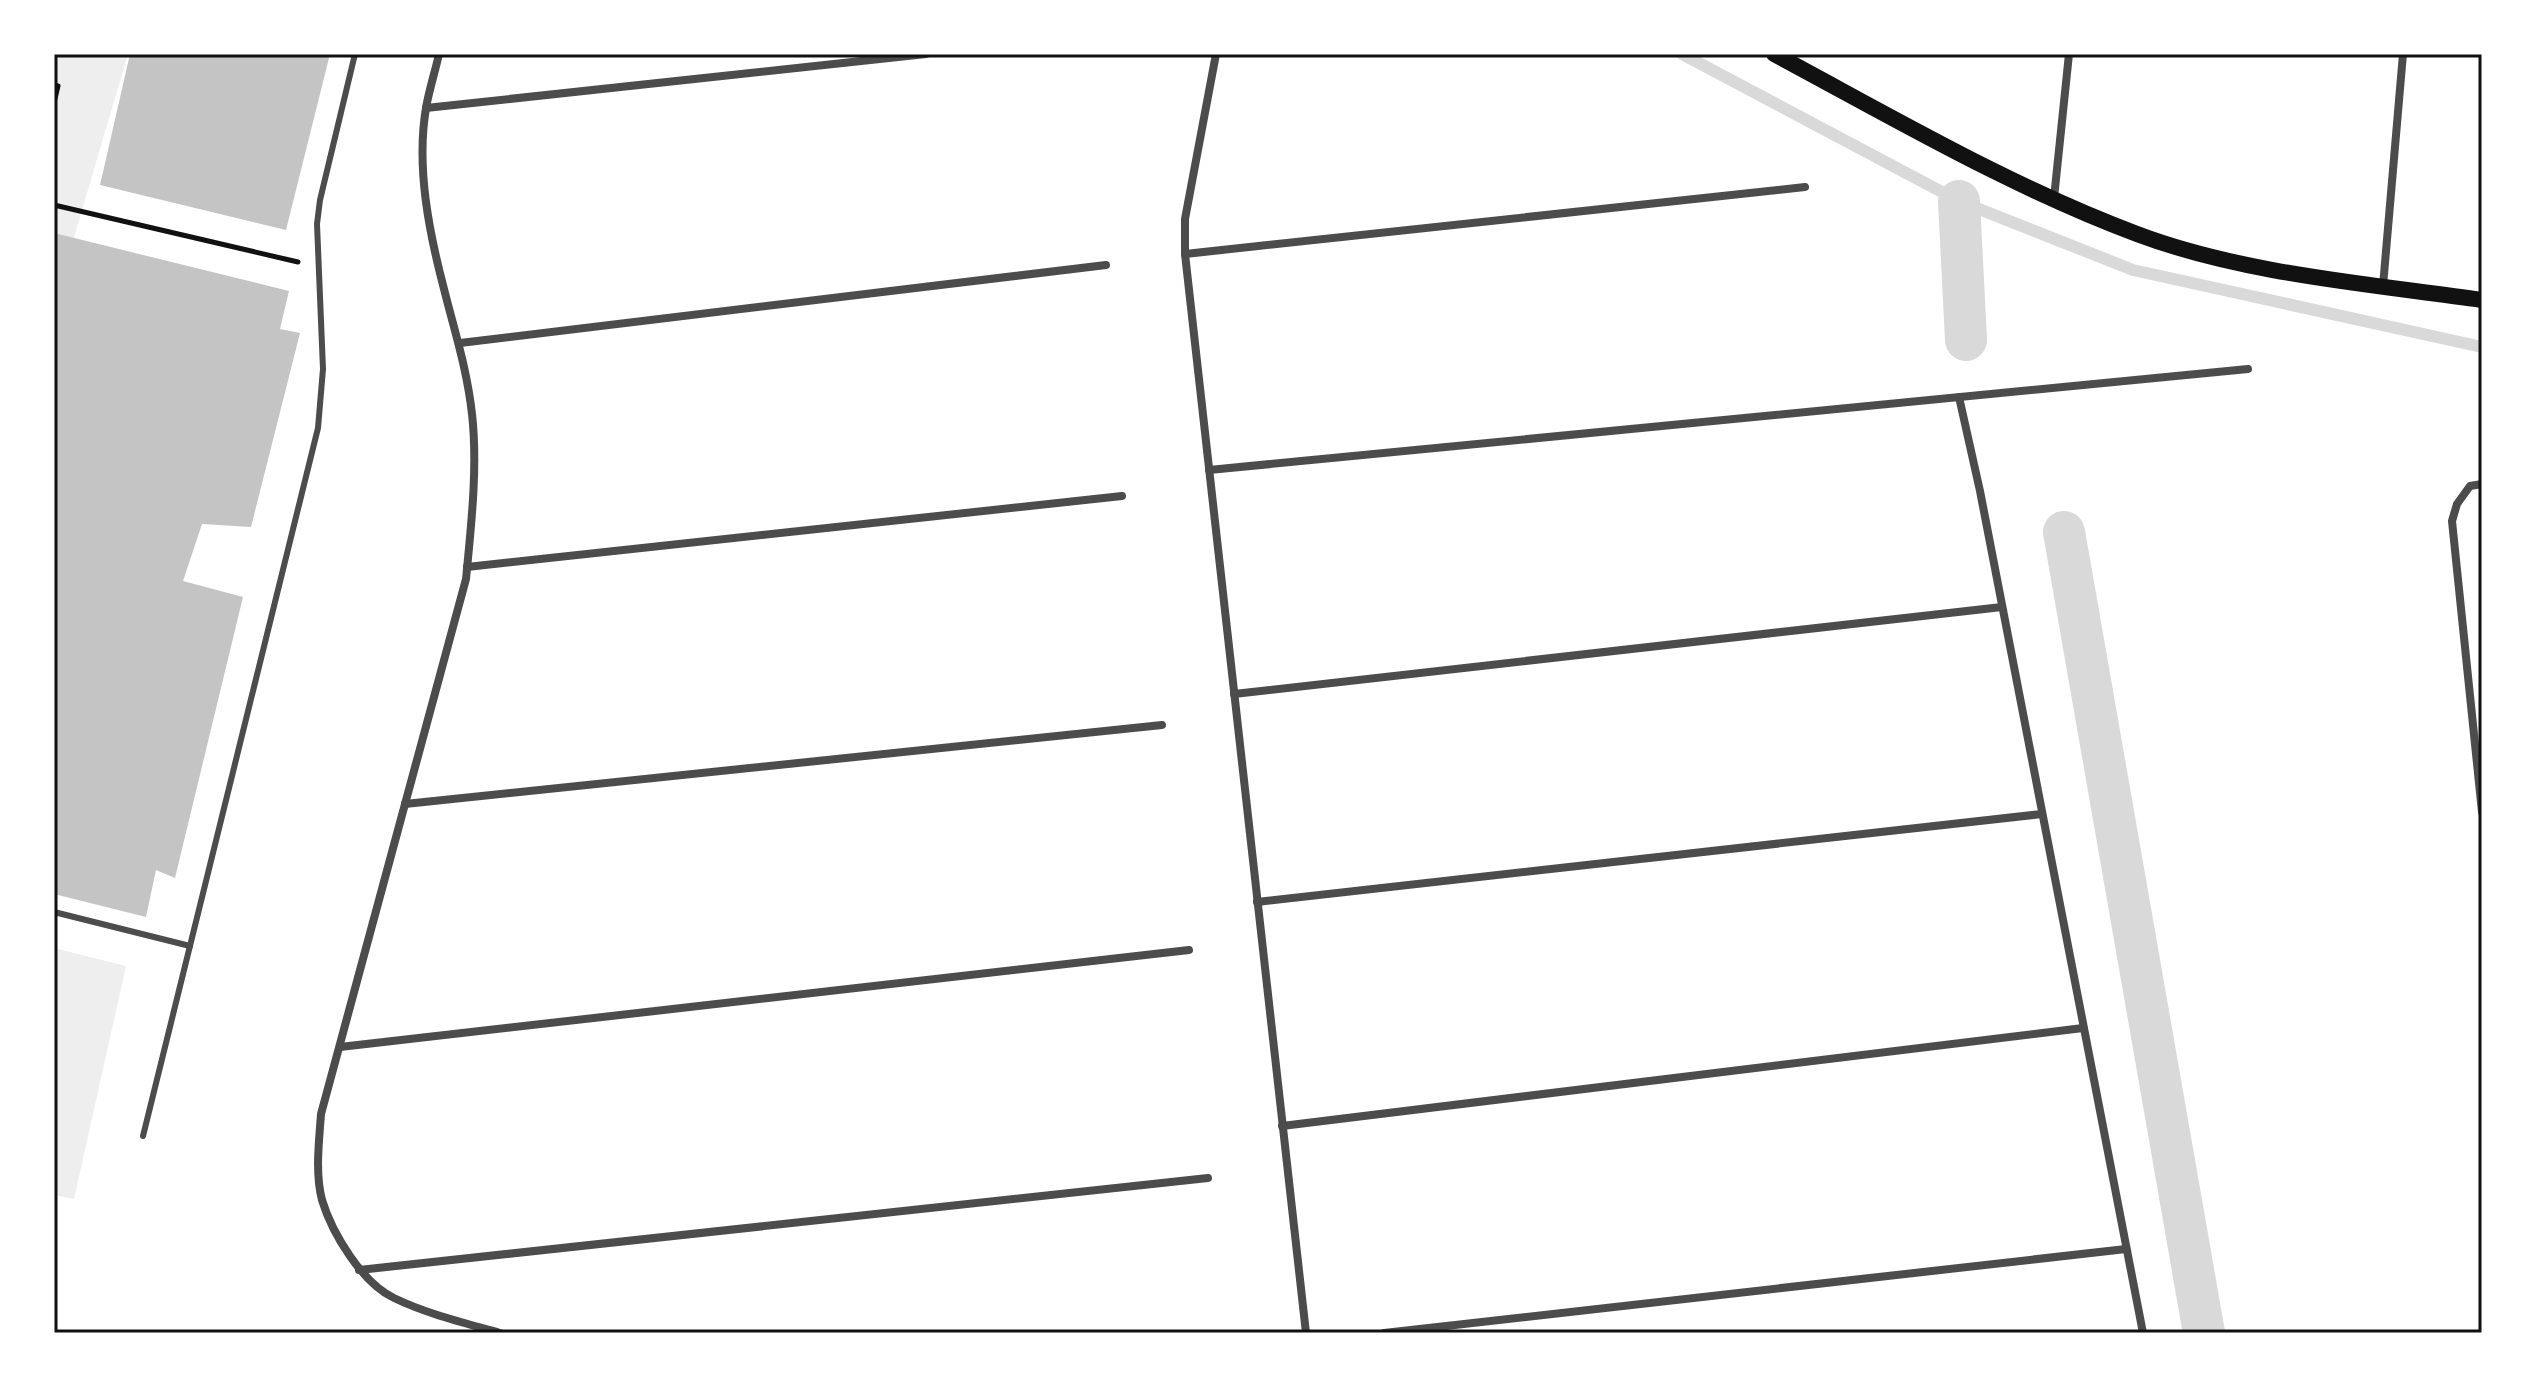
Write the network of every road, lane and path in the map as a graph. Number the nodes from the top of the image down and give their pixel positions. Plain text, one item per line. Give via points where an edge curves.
1 (355, 54) edge
2 (439, 54) edge
3 (926, 54) edge
4 (1216, 54) edge
5 (1774, 54) edge
6 (2069, 54) edge
7 (2403, 54) edge
8 (54, 85) edge
9 (54, 103) edge
10 (426, 108) junction
11 (1805, 187) dead end
12 (2054, 198) junction
13 (54, 205) edge
14 (1185, 254) junction
15 (1106, 265) dead end
16 (320, 267) junction
17 (2383, 286) junction
18 (2482, 300) edge
19 (460, 343) junction
20 (2248, 369) dead end
21 (1959, 397) junction
22 (1209, 470) junction
23 (2482, 484) edge
24 (1122, 496) dead end
25 (467, 567) junction
26 (2002, 607) junction
27 (1234, 694) junction
28 (1162, 725) dead end
29 (405, 804) junction
30 (2482, 812) edge
31 (2042, 814) junction
32 (1257, 902) junction
33 (54, 912) edge
34 (190, 946) junction
35 (1189, 950) dead end
36 (2083, 1028) junction
37 (340, 1047) junction
38 (1282, 1126) junction
39 (143, 1136) dead end
40 (1208, 1178) dead end
41 (2126, 1249) junction
42 (359, 1270) junction
43 (500, 1333) edge
44 (1306, 1333) edge
45 (1384, 1333) edge
46 (2143, 1333) edge

1 - 16 lane via 320,200
2 - 10 street
3 - 10 street
4 - 14 street via 1185,219
5 - 12 main road
6 - 12 street
7 - 17 street
8 - 9 path
10 - 19 street via 431,231
11 - 14 street
12 - 17 main road via 2139,235 2225,260
13 - 16 path
14 - 22 street
15 - 19 street
16 - 34 lane via 323,369 318,428
17 - 18 main road
19 - 25 street via 473,417
20 - 21 street
21 - 22 street
21 - 26 street
22 - 27 street
23 - 30 street via 2470,486 2452,521
24 - 25 street
25 - 29 street
26 - 27 street
26 - 31 street
27 - 32 street
28 - 29 street
29 - 37 street
31 - 32 street
31 - 36 street
32 - 38 street
33 - 34 lane
34 - 39 lane
35 - 37 street
36 - 38 street
36 - 41 street
37 - 42 street via 321,1114 318,1160 322,1199
38 - 44 street
40 - 42 street
41 - 45 street
41 - 46 street
42 - 43 street via 391,1297

